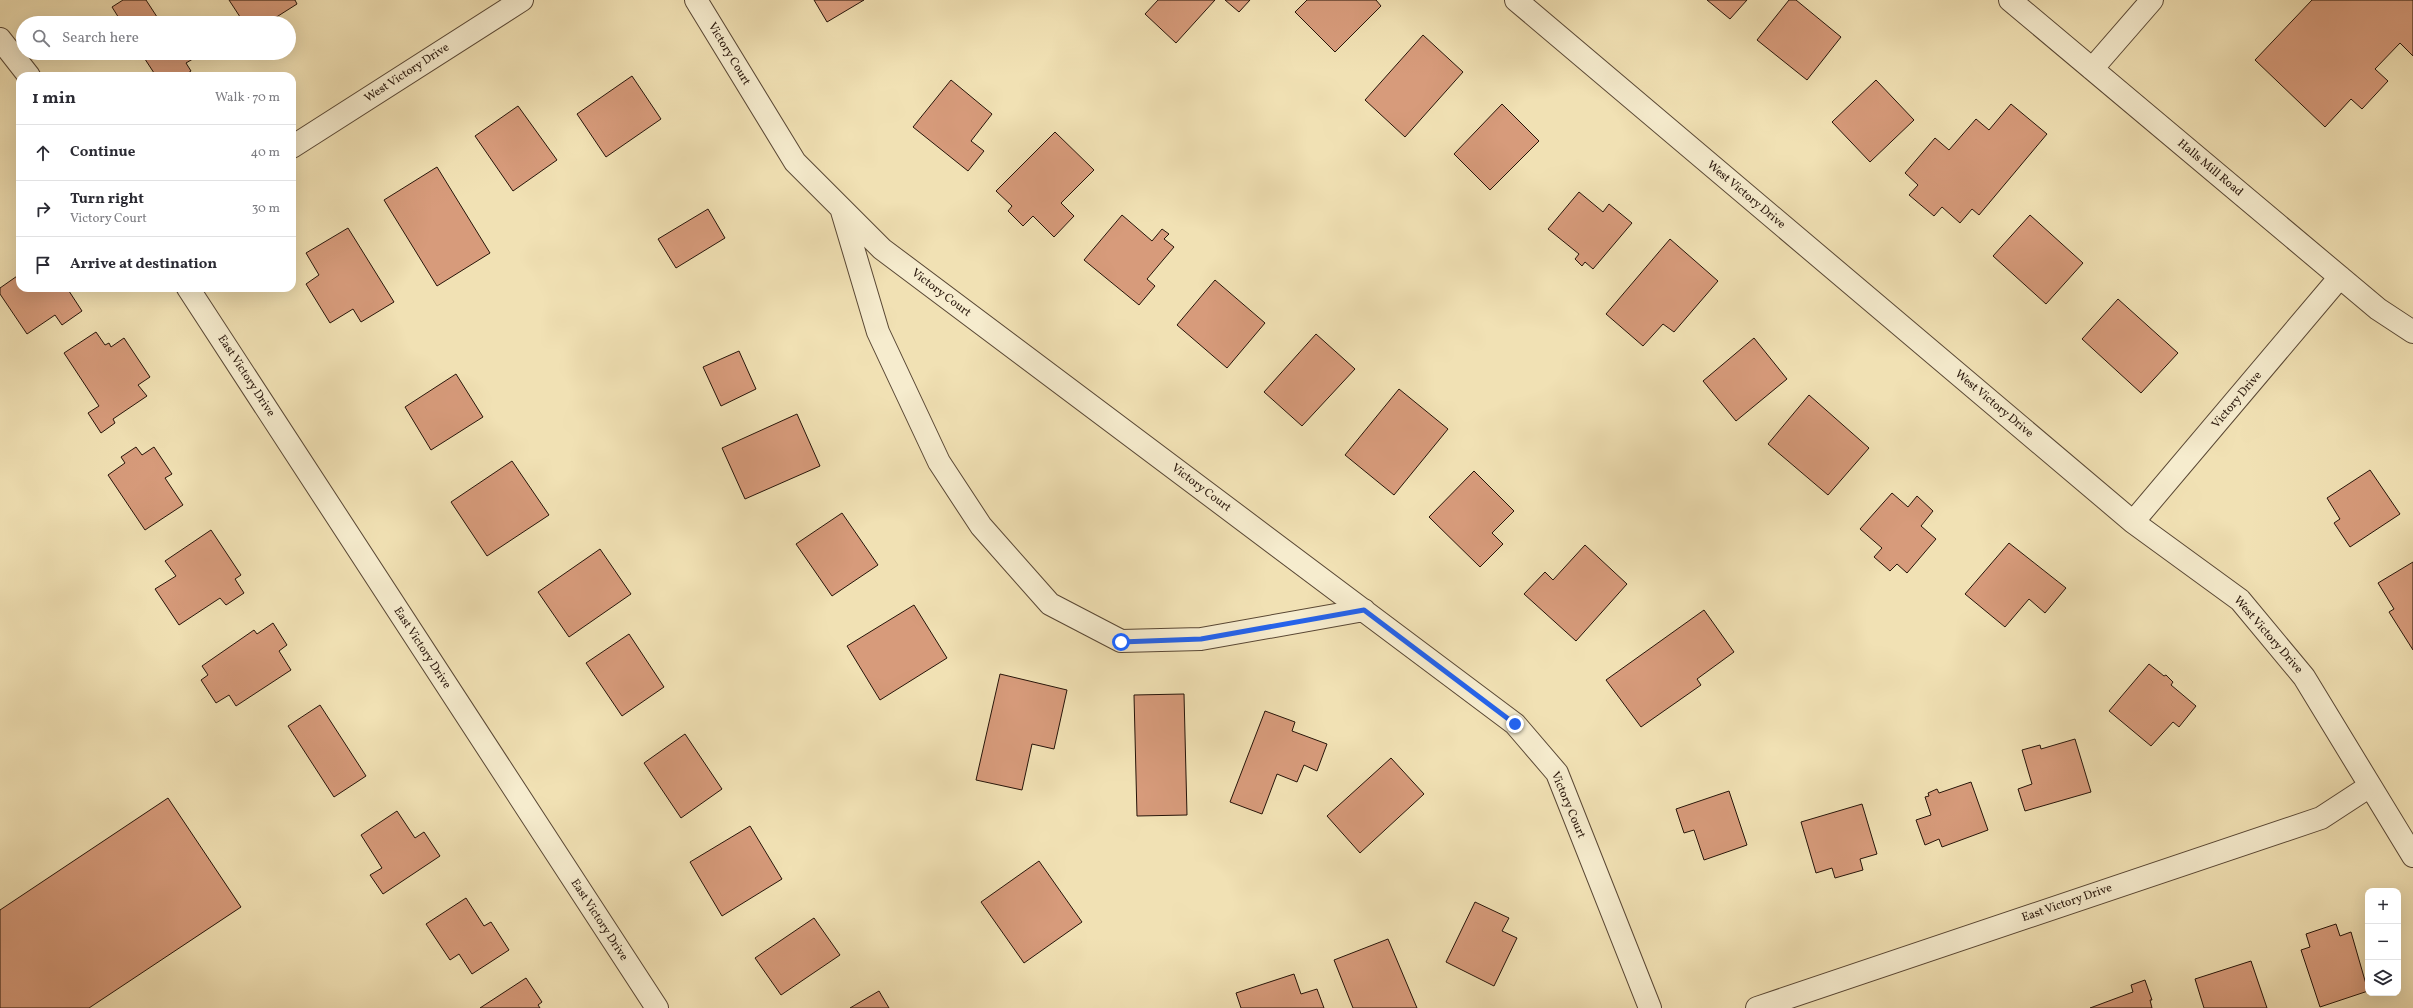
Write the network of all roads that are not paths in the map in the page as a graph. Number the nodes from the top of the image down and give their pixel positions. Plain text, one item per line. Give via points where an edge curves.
1 (522, 0) edge
2 (696, 0) edge
3 (1516, 0) edge
4 (2010, 0) edge
5 (2152, 0) edge
6 (0, 39) edge
7 (16, 59) edge
8 (16, 60) edge
9 (2092, 69) junction
10 (26, 72) edge
11 (296, 144) edge
12 (841, 208) junction
13 (2340, 277) junction
14 (191, 292) edge
15 (2413, 332) edge
16 (2133, 522) junction
17 (1364, 610) junction
18 (2370, 786) junction
19 (2413, 856) edge
20 (657, 1008) edge
21 (1650, 1008) edge
22 (1757, 1008) edge

1 - 11 street, West Victory Drive
2 - 12 street, Victory Court via 795,162
3 - 16 street, West Victory Drive
4 - 9 street, Halls Mill Road
5 - 9 street
6 - 7 street
8 - 10 street
9 - 13 street, Halls Mill Road
12 - 17 street, Victory Court via 882,249
12 - 17 street via 878,332 939,462 981,526 1050,604 1121,642 1201,639
13 - 15 street, Halls Mill Road via 2378,309
13 - 16 street, Victory Drive
14 - 20 street, East Victory Drive
16 - 18 street, West Victory Drive via 2240,600 2304,677
17 - 21 street, Victory Court via 1515,724 1557,773
18 - 19 street, West Victory Drive
18 - 22 street, East Victory Drive via 2321,818

